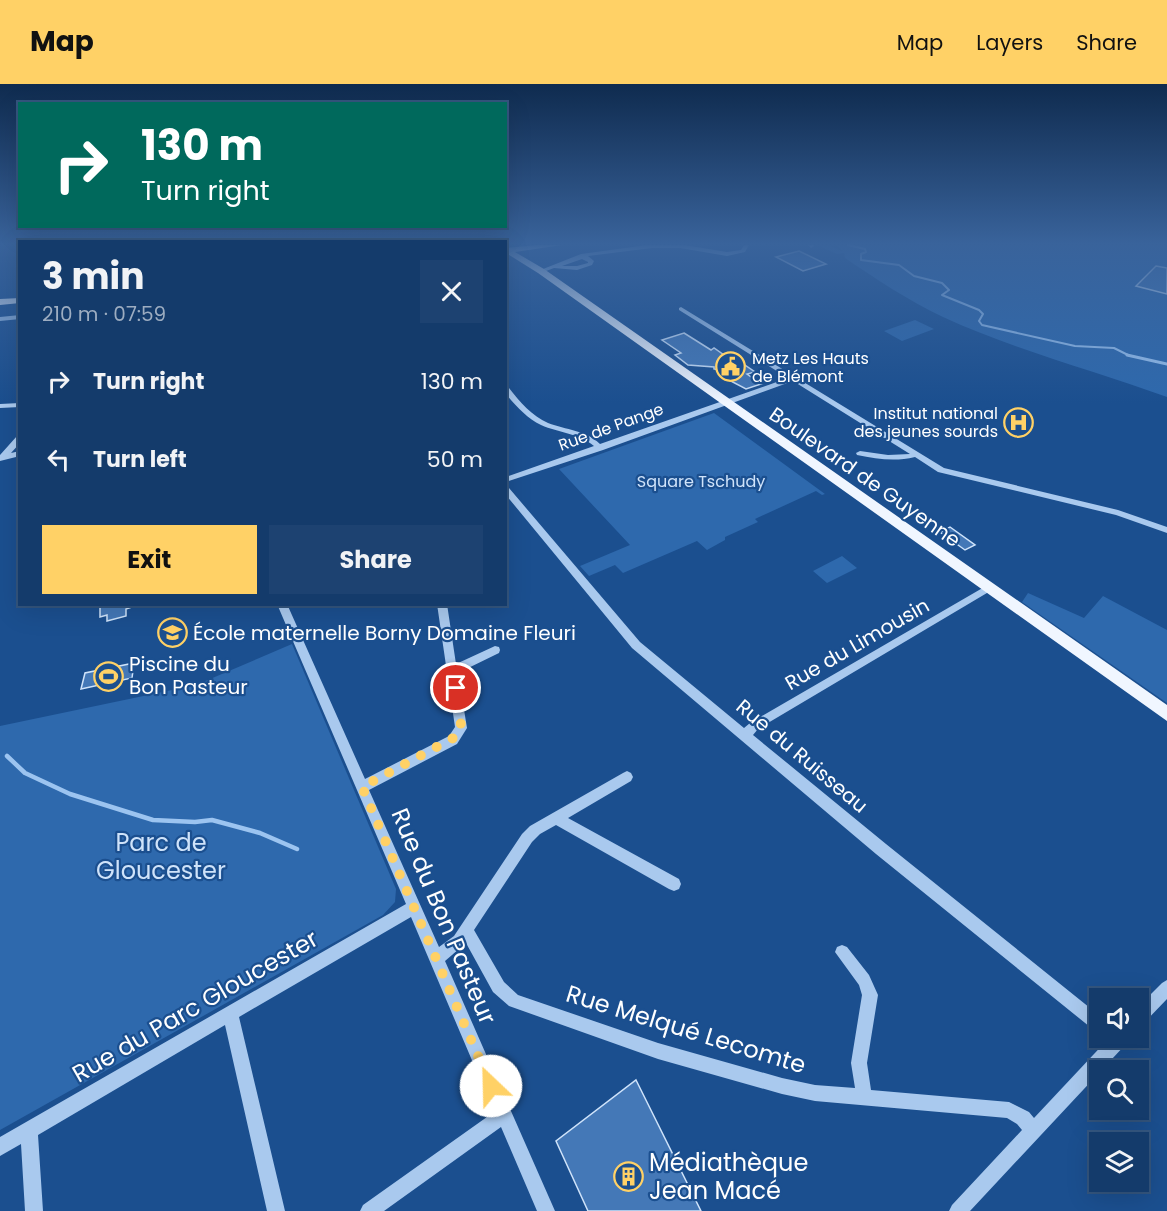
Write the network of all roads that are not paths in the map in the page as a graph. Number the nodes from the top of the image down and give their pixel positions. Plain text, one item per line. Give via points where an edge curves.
1 (18, 298) edge
2 (579, 298) edge
3 (0, 300) edge
4 (681, 309) dead end
5 (18, 317) edge
6 (0, 319) edge
7 (792, 378) junction
8 (507, 391) edge
9 (726, 402) junction
10 (18, 405) edge
11 (0, 406) edge
12 (18, 439) edge
13 (600, 448) junction
14 (860, 453) dead end
15 (18, 454) edge
16 (915, 455) junction
17 (1, 458) edge
18 (507, 480) edge
19 (507, 491) edge
20 (1167, 530) edge
21 (989, 588) junction
22 (283, 606) edge
23 (442, 606) edge
24 (495, 650) dead end
25 (453, 670) junction
26 (1167, 714) edge
27 (746, 735) junction
28 (627, 777) dead end
29 (362, 787) junction
30 (555, 817) junction
31 (674, 884) dead end
32 (414, 907) junction
33 (466, 931) junction
34 (842, 952) dead end
35 (436, 958) junction
36 (1167, 988) edge
37 (1149, 1007) edge
38 (230, 1013) junction
39 (1089, 1017) edge
40 (1110, 1048) edge
41 (864, 1097) junction
42 (504, 1115) junction
43 (1033, 1129) junction
44 (29, 1130) junction
45 (0, 1147) edge
46 (34, 1211) edge
47 (276, 1211) edge
48 (369, 1211) edge
49 (546, 1211) edge
50 (958, 1211) edge

1 - 3 main road
2 - 9 main road, Boulevard de Guyenne
4 - 7 street
5 - 6 street
7 - 9 street, Rue de Pange
7 - 16 street
8 - 13 street via 543,423 586,436
9 - 13 street, Rue de Pange
9 - 21 main road, Boulevard de Guyenne
10 - 11 street
12 - 17 street
13 - 18 street, Rue de Pange
14 - 16 street via 888,458
15 - 17 street
16 - 20 street via 946,472 1118,513
19 - 27 street, Rue du Ruisseau via 636,645
21 - 26 main road, Boulevard de Guyenne
21 - 27 street, Rue du Limousin via 754,726
22 - 29 street, Rue du Bon Pasteur
23 - 25 street
24 - 25 street
25 - 29 street via 461,723 457,736
27 - 39 street, Rue du Ruisseau
28 - 30 street
29 - 32 street, Rue du Bon Pasteur
30 - 31 street
30 - 33 street via 527,837
32 - 35 street, Rue du Bon Pasteur
32 - 38 street, Rue du Parc Gloucester
33 - 35 street
33 - 41 street, Rue Melqué Lecomte via 495,985 514,1001 717,1069 815,1093
34 - 41 street via 870,994 859,1063
35 - 42 street, Rue du Bon Pasteur
36 - 37 street
38 - 44 street, Rue du Parc Gloucester
38 - 47 street
40 - 43 street
41 - 43 street, Rue Melqué Lecomte via 1009,1110
42 - 48 street
42 - 49 street, Rue du Bon Pasteur
43 - 50 street
44 - 45 street, Rue du Parc Gloucester
44 - 46 street

